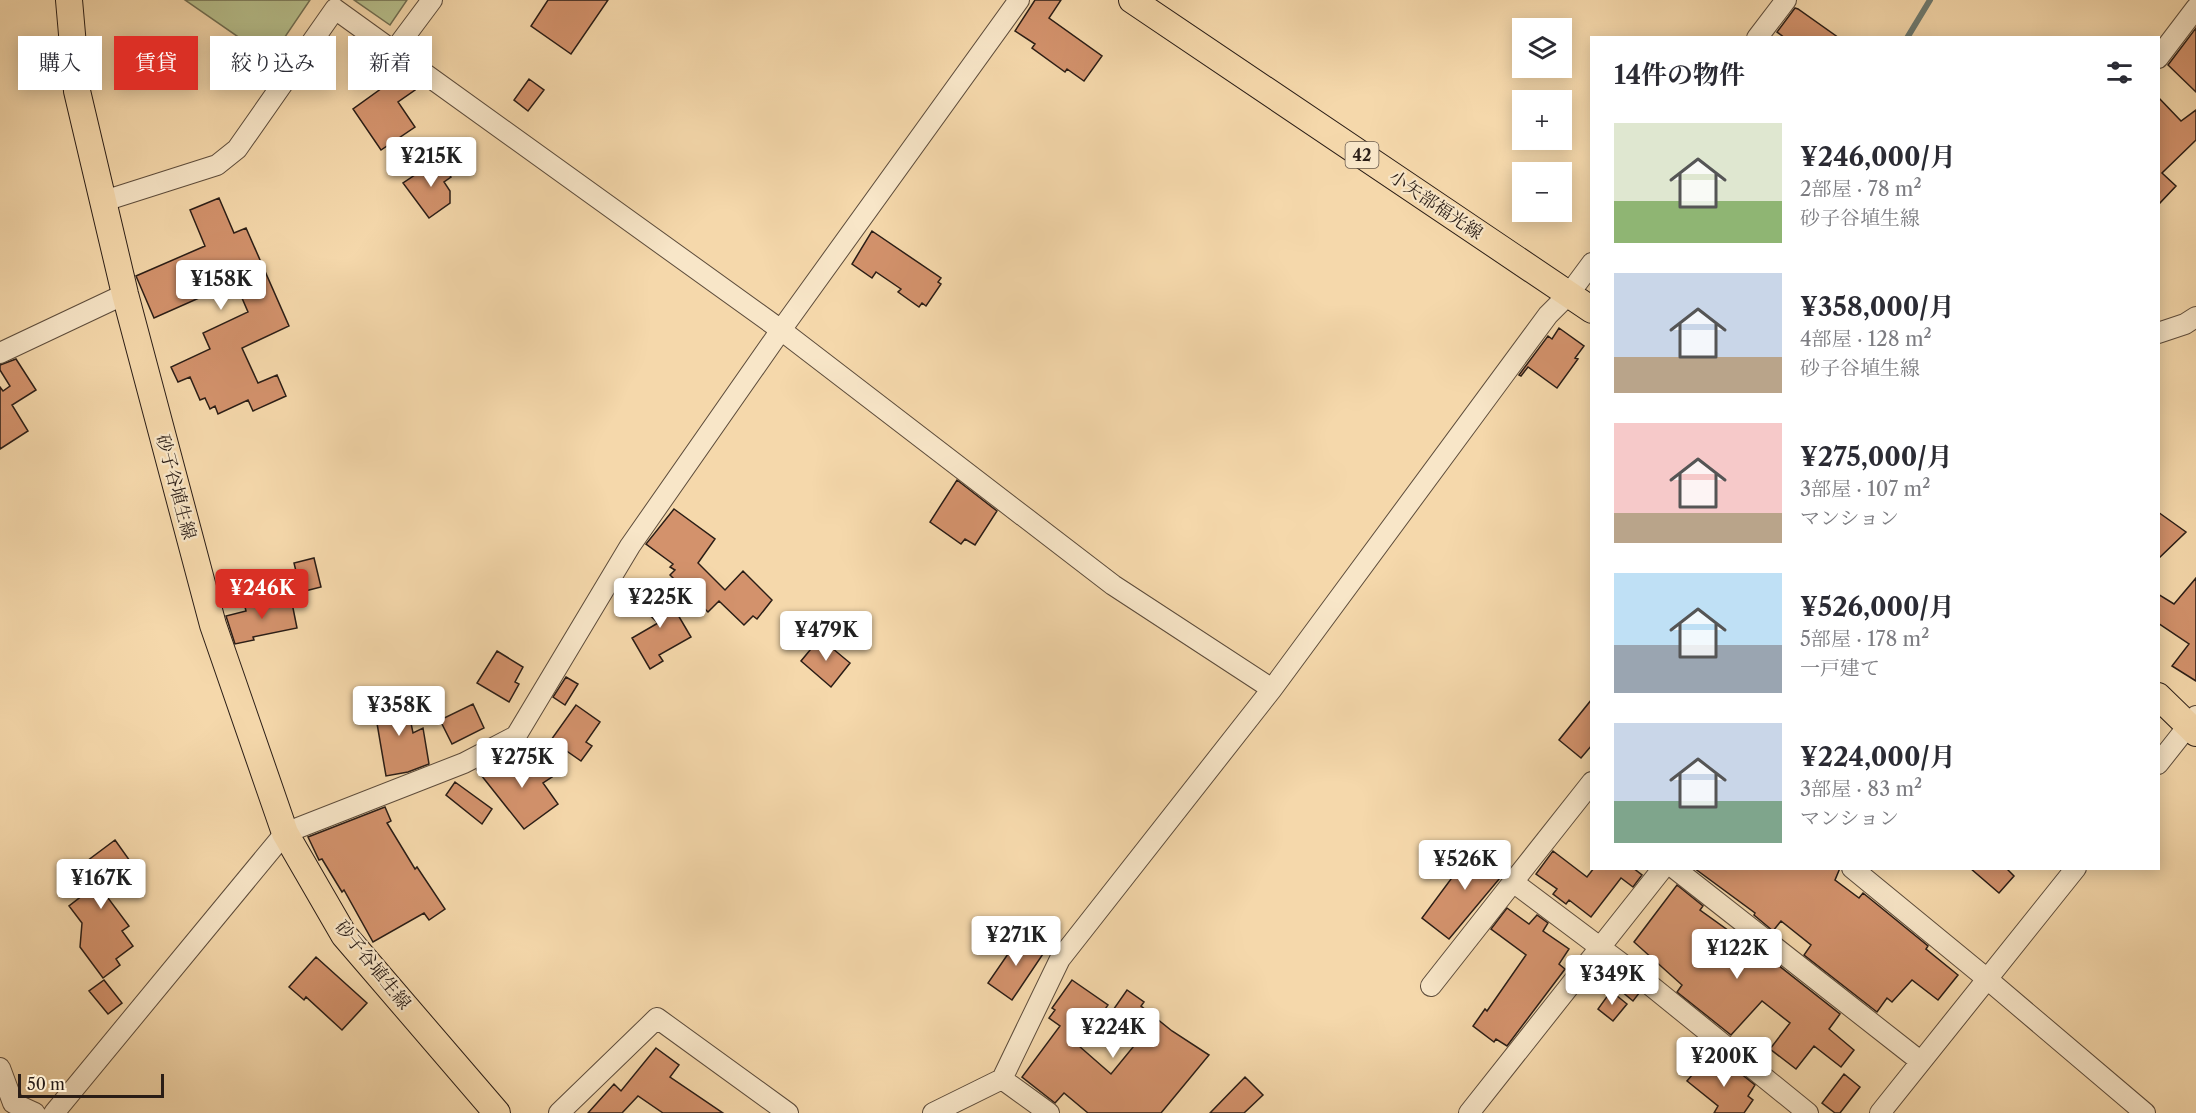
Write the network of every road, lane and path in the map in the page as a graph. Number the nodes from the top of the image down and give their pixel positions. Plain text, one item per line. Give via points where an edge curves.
1 (69, 0) edge
2 (432, 0) edge
3 (1019, 0) edge
4 (1131, 0) edge
5 (1786, 0) edge
6 (2196, 8) edge
7 (373, 36) edge
8 (405, 36) edge
9 (1759, 36) edge
10 (2160, 55) edge
11 (432, 78) edge
12 (104, 201) junction
13 (1590, 266) edge
14 (125, 294) junction
15 (1569, 294) junction
16 (1590, 309) edge
17 (2196, 317) edge
18 (781, 330) junction
19 (2160, 332) edge
20 (0, 353) edge
21 (1272, 689) junction
22 (2160, 698) edge
23 (2194, 725) edge
24 (2160, 762) edge
25 (1590, 785) edge
26 (285, 833) junction
27 (1661, 870) edge
28 (1677, 870) edge
29 (1854, 870) edge
30 (2066, 872) edge
31 (1514, 882) junction
32 (1601, 947) junction
33 (1986, 978) junction
34 (1431, 986) dead end
35 (1920, 1061) junction
36 (0, 1068) edge
37 (1002, 1079) junction
38 (7, 1102) edge
39 (35, 1113) edge
40 (54, 1113) edge
41 (497, 1113) edge
42 (559, 1113) edge
43 (788, 1113) edge
44 (933, 1113) edge
45 (1049, 1113) edge
46 (1469, 1113) edge
47 (1808, 1113) edge
48 (1880, 1113) edge
49 (2145, 1113) edge

1 - 12 main road, 砂子谷埴生線 via 77,91
2 - 8 street
3 - 18 street
4 - 15 main road, 小矢部福光線 / 42
5 - 9 street
6 - 10 street
7 - 12 street via 335,9 237,149 217,165
11 - 18 street
12 - 14 main road, 砂子谷埴生線
13 - 15 street
14 - 20 street
14 - 26 main road, 砂子谷埴生線 via 213,625
15 - 16 main road, 小矢部福光線 / 42
15 - 21 street via 1548,315
17 - 19 street
18 - 21 street via 1113,585
18 - 26 street via 630,546 516,736 464,763
21 - 37 street via 1060,959
22 - 23 main road
23 - 24 street
25 - 31 street
26 - 40 street
26 - 41 main road, 砂子谷埴生線 via 344,935
27 - 32 street
28 - 35 street
29 - 33 street
30 - 33 street
31 - 32 street
31 - 34 street
32 - 46 street
32 - 47 street
33 - 35 street
33 - 49 street
35 - 48 street
36 - 38 street
37 - 44 street
37 - 45 street
38 - 39 street
42 - 43 street via 657,1018

